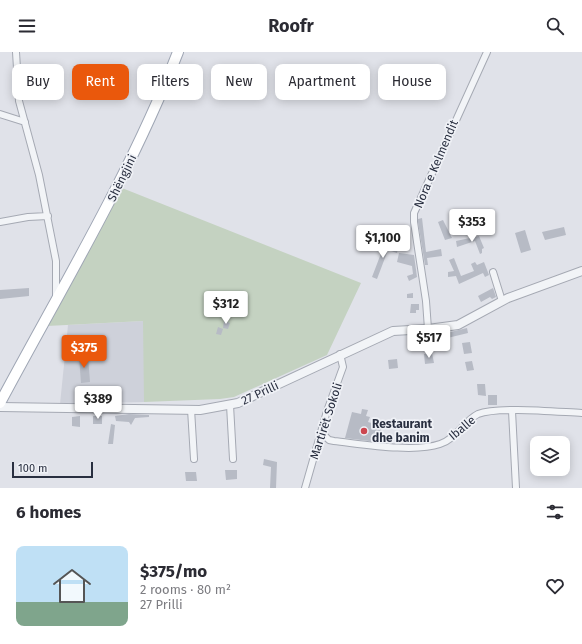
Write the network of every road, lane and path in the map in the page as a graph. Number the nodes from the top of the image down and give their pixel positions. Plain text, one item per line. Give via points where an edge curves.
1 (16, 52) edge
2 (178, 52) edge
3 (487, 52) edge
4 (0, 114) edge
5 (25, 122) junction
6 (48, 216) junction
7 (0, 222) edge
8 (582, 271) edge
9 (493, 272) dead end
10 (56, 298) junction
11 (502, 301) junction
12 (428, 329) junction
13 (340, 354) junction
14 (0, 403) edge
15 (230, 405) junction
16 (0, 407) edge
17 (191, 409) junction
18 (512, 411) junction
19 (582, 413) edge
20 (321, 432) junction
21 (194, 459) dead end
22 (233, 459) dead end
23 (305, 488) edge
24 (516, 488) edge

1 - 5 street via 19,101
2 - 10 main road, Shëngjini via 159,101 121,182
3 - 12 street, Nora e Kelmendit via 458,111 414,213
4 - 5 street
5 - 6 street
6 - 7 street
6 - 10 street via 56,261
8 - 11 street, 27 Prilli
9 - 11 street
10 - 14 main road, Shëngjini
11 - 12 street, 27 Prilli via 458,325
12 - 13 street, 27 Prilli via 393,331
13 - 15 street, 27 Prilli
13 - 20 street, Martirët Sokoli via 344,367
15 - 17 street, 27 Prilli
15 - 22 street
16 - 17 street, 27 Prilli
17 - 21 street
18 - 19 street, Iballe
18 - 20 street, Iballe via 478,415 441,444 430,446 402,447 334,441 329,440
18 - 24 street
20 - 23 street, Martirët Sokoli

